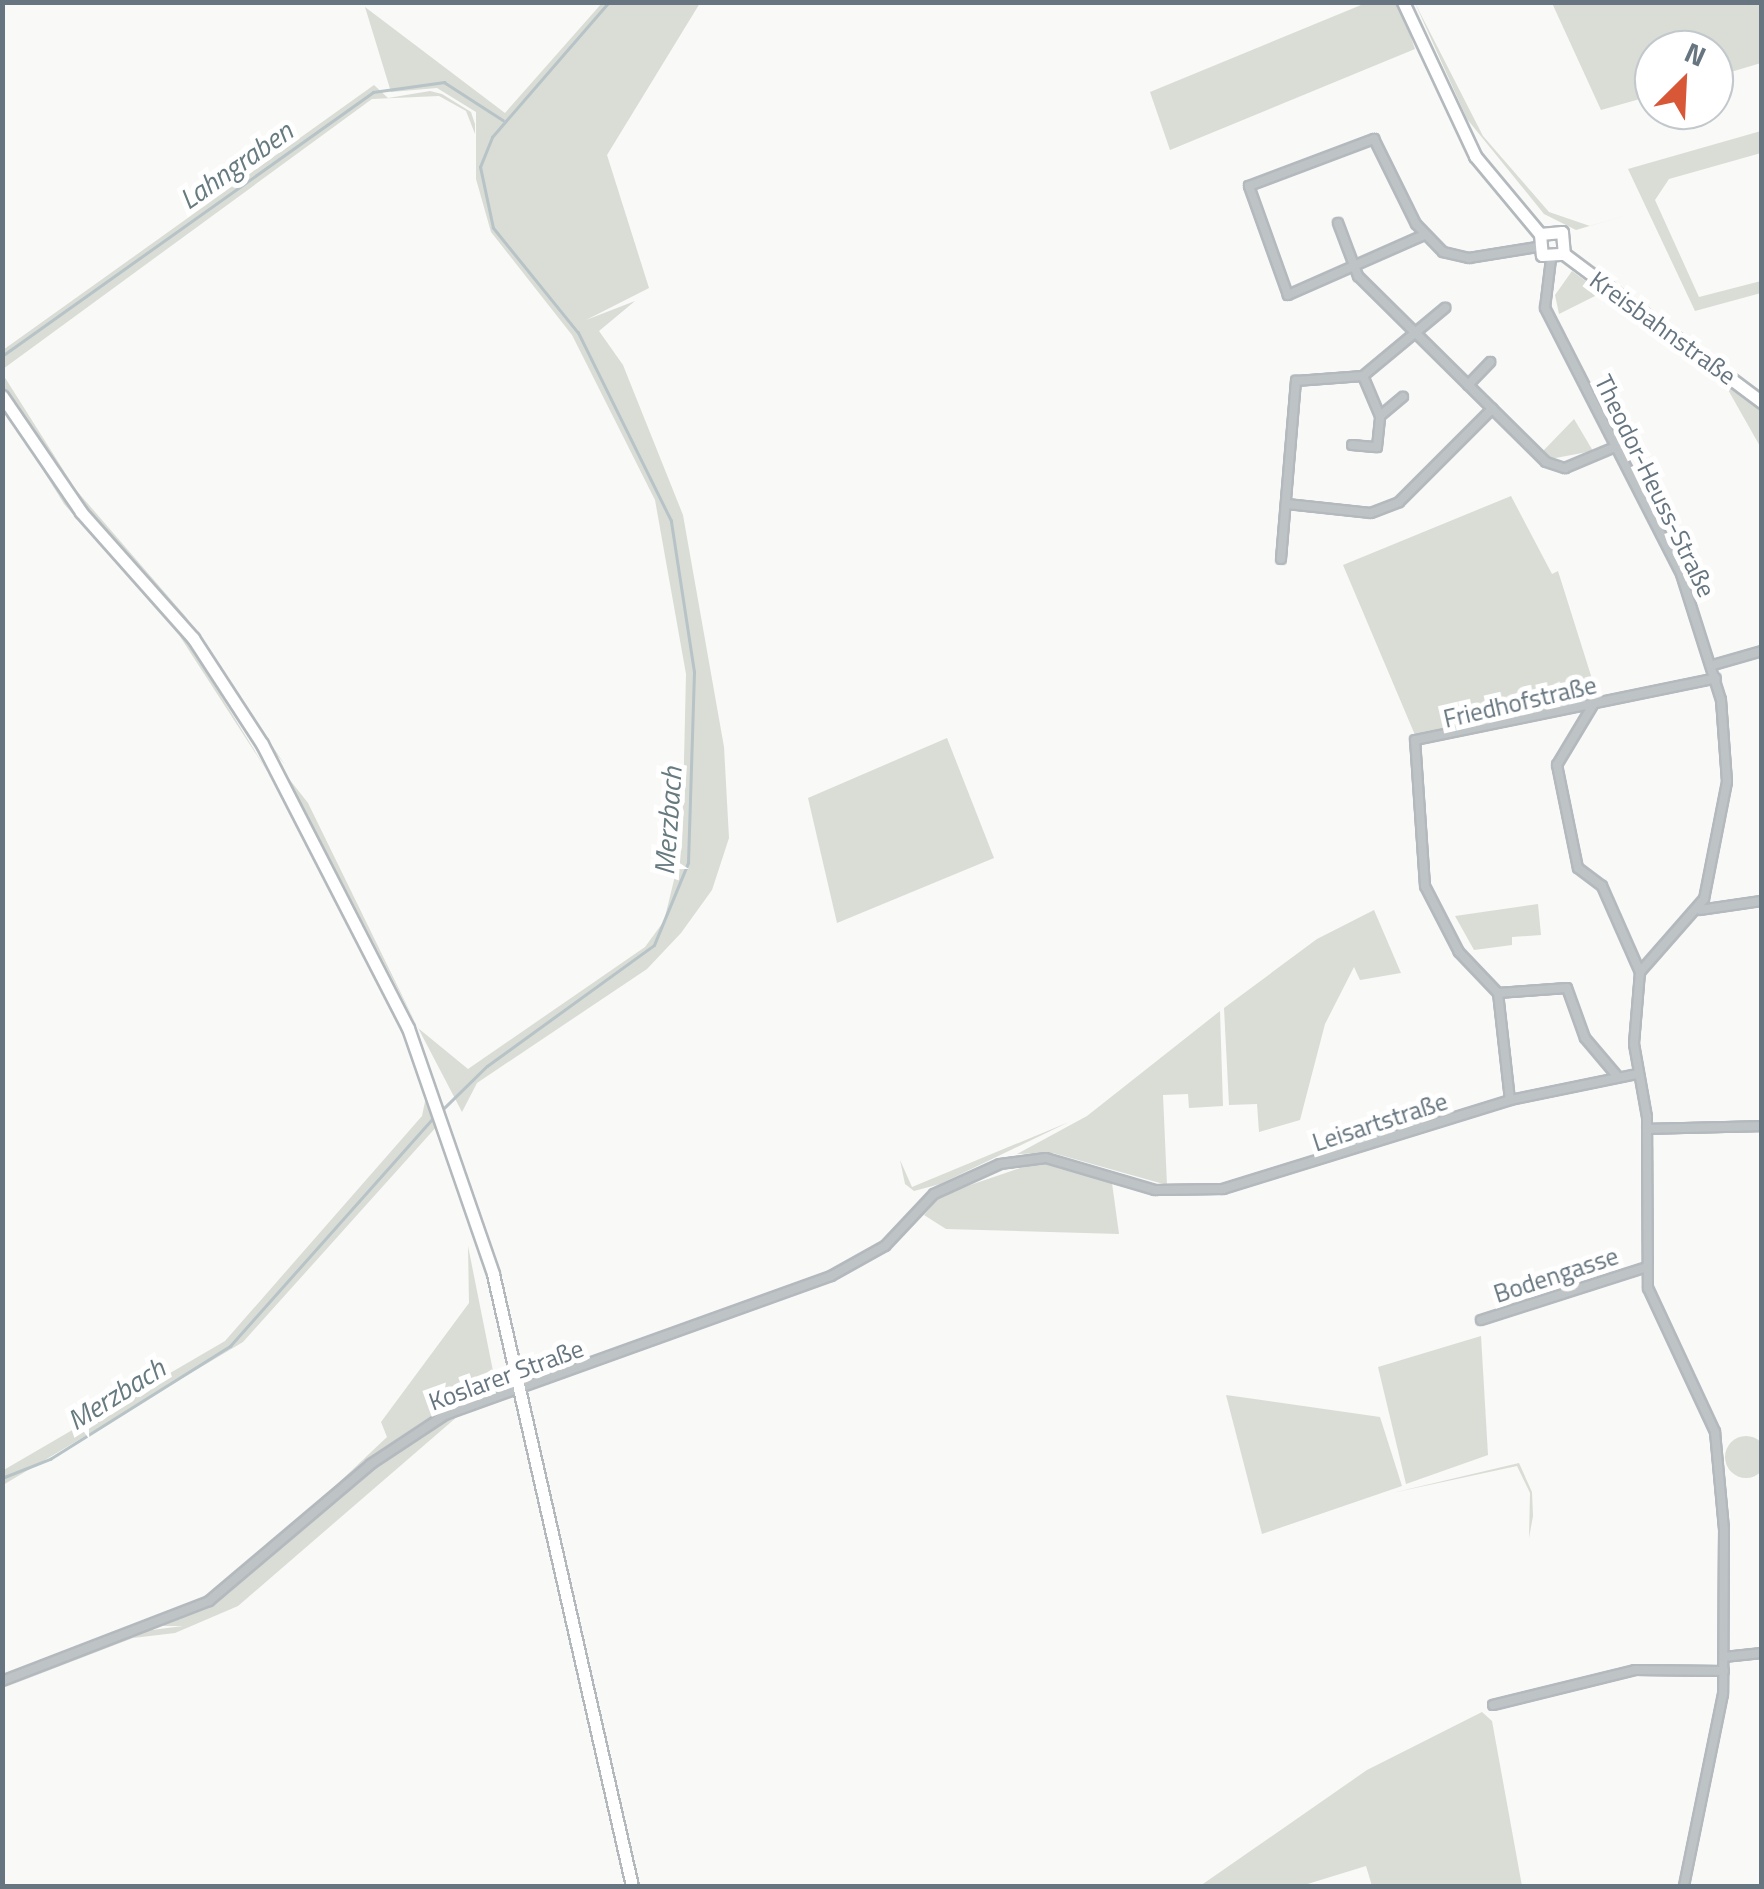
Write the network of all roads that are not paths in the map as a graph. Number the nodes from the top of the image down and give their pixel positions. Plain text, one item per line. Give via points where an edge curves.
1 (1403, 2) edge
2 (1338, 224) dead end
3 (1540, 234) junction
4 (1424, 235) junction
5 (1537, 247) junction
6 (1564, 254) junction
7 (1551, 259) junction
8 (1353, 266) junction
9 (1446, 308) dead end
10 (1417, 334) junction
11 (1490, 362) dead end
12 (1363, 376) junction
13 (1468, 384) junction
14 (2, 396) edge
15 (1403, 398) dead end
16 (1762, 402) edge
17 (1492, 409) junction
18 (1380, 416) junction
19 (1352, 445) dead end
20 (1614, 447) junction
21 (1287, 504) junction
22 (1281, 559) dead end
23 (1762, 651) edge
24 (1712, 666) junction
25 (1716, 678) junction
26 (1593, 706) junction
27 (1762, 901) edge
28 (1700, 910) junction
29 (1640, 972) junction
30 (1498, 993) junction
31 (1637, 1074) junction
32 (1618, 1077) junction
33 (1510, 1100) junction
34 (1762, 1126) edge
35 (1647, 1129) junction
36 (934, 1194) joint
37 (1644, 1268) junction
38 (1481, 1320) dead end
39 (520, 1392) junction
40 (1762, 1653) edge
41 (1724, 1657) junction
42 (1724, 1671) junction
43 (2, 1682) edge
44 (1493, 1706) dead end
45 (632, 1886) edge
46 (1684, 1886) edge

1 - 3 main road via 1475,156
2 - 8 street
3 - 5 main road
3 - 6 main road, Kreisbahnstraße via 1562,232
4 - 5 street via 1469,258
4 - 8 street
4 - 8 street via 1374,139 1249,186 1288,295
5 - 7 main road
6 - 7 main road
6 - 16 main road, Kreisbahnstraße
7 - 20 street, Theodor-Heuss-Straße via 1545,308
8 - 10 street
9 - 10 street
10 - 12 street
10 - 13 street
11 - 13 street
12 - 18 street
12 - 21 street via 1296,380
13 - 17 street
14 - 39 main road via 81,512 193,638 262,744 437,1099
15 - 18 street
17 - 20 street via 1558,468
17 - 21 street via 1399,502 1371,513
18 - 19 street via 1376,447
20 - 24 street, Theodor-Heuss-Straße via 1681,574
21 - 22 street
23 - 24 street
24 - 25 street, Theodor-Heuss-Straße
25 - 26 street, Friedhofstraße
25 - 28 street, Theodor-Heuss-Straße via 1727,782
26 - 29 street via 1557,765 1578,868 1602,886
26 - 30 street, Friedhofstraße via 1415,740 1425,886 1459,952
27 - 28 street
28 - 29 street
29 - 31 street
30 - 32 street via 1567,988 1585,1038
30 - 33 street
31 - 32 street, Leisartstraße
31 - 35 street
32 - 33 street, Leisartstraße
33 - 36 street, Leisartstraße via 1254,1184 1177,1192 1028,1157
34 - 35 street
35 - 37 street
36 - 39 street, Koslarer Straße via 864,1261
37 - 38 street, Bodengasse
37 - 41 street via 1715,1432
39 - 43 street, Koslarer Straße via 422,1427 208,1601
39 - 45 main road
40 - 41 street
41 - 42 street
42 - 44 street via 1635,1670
42 - 46 street

